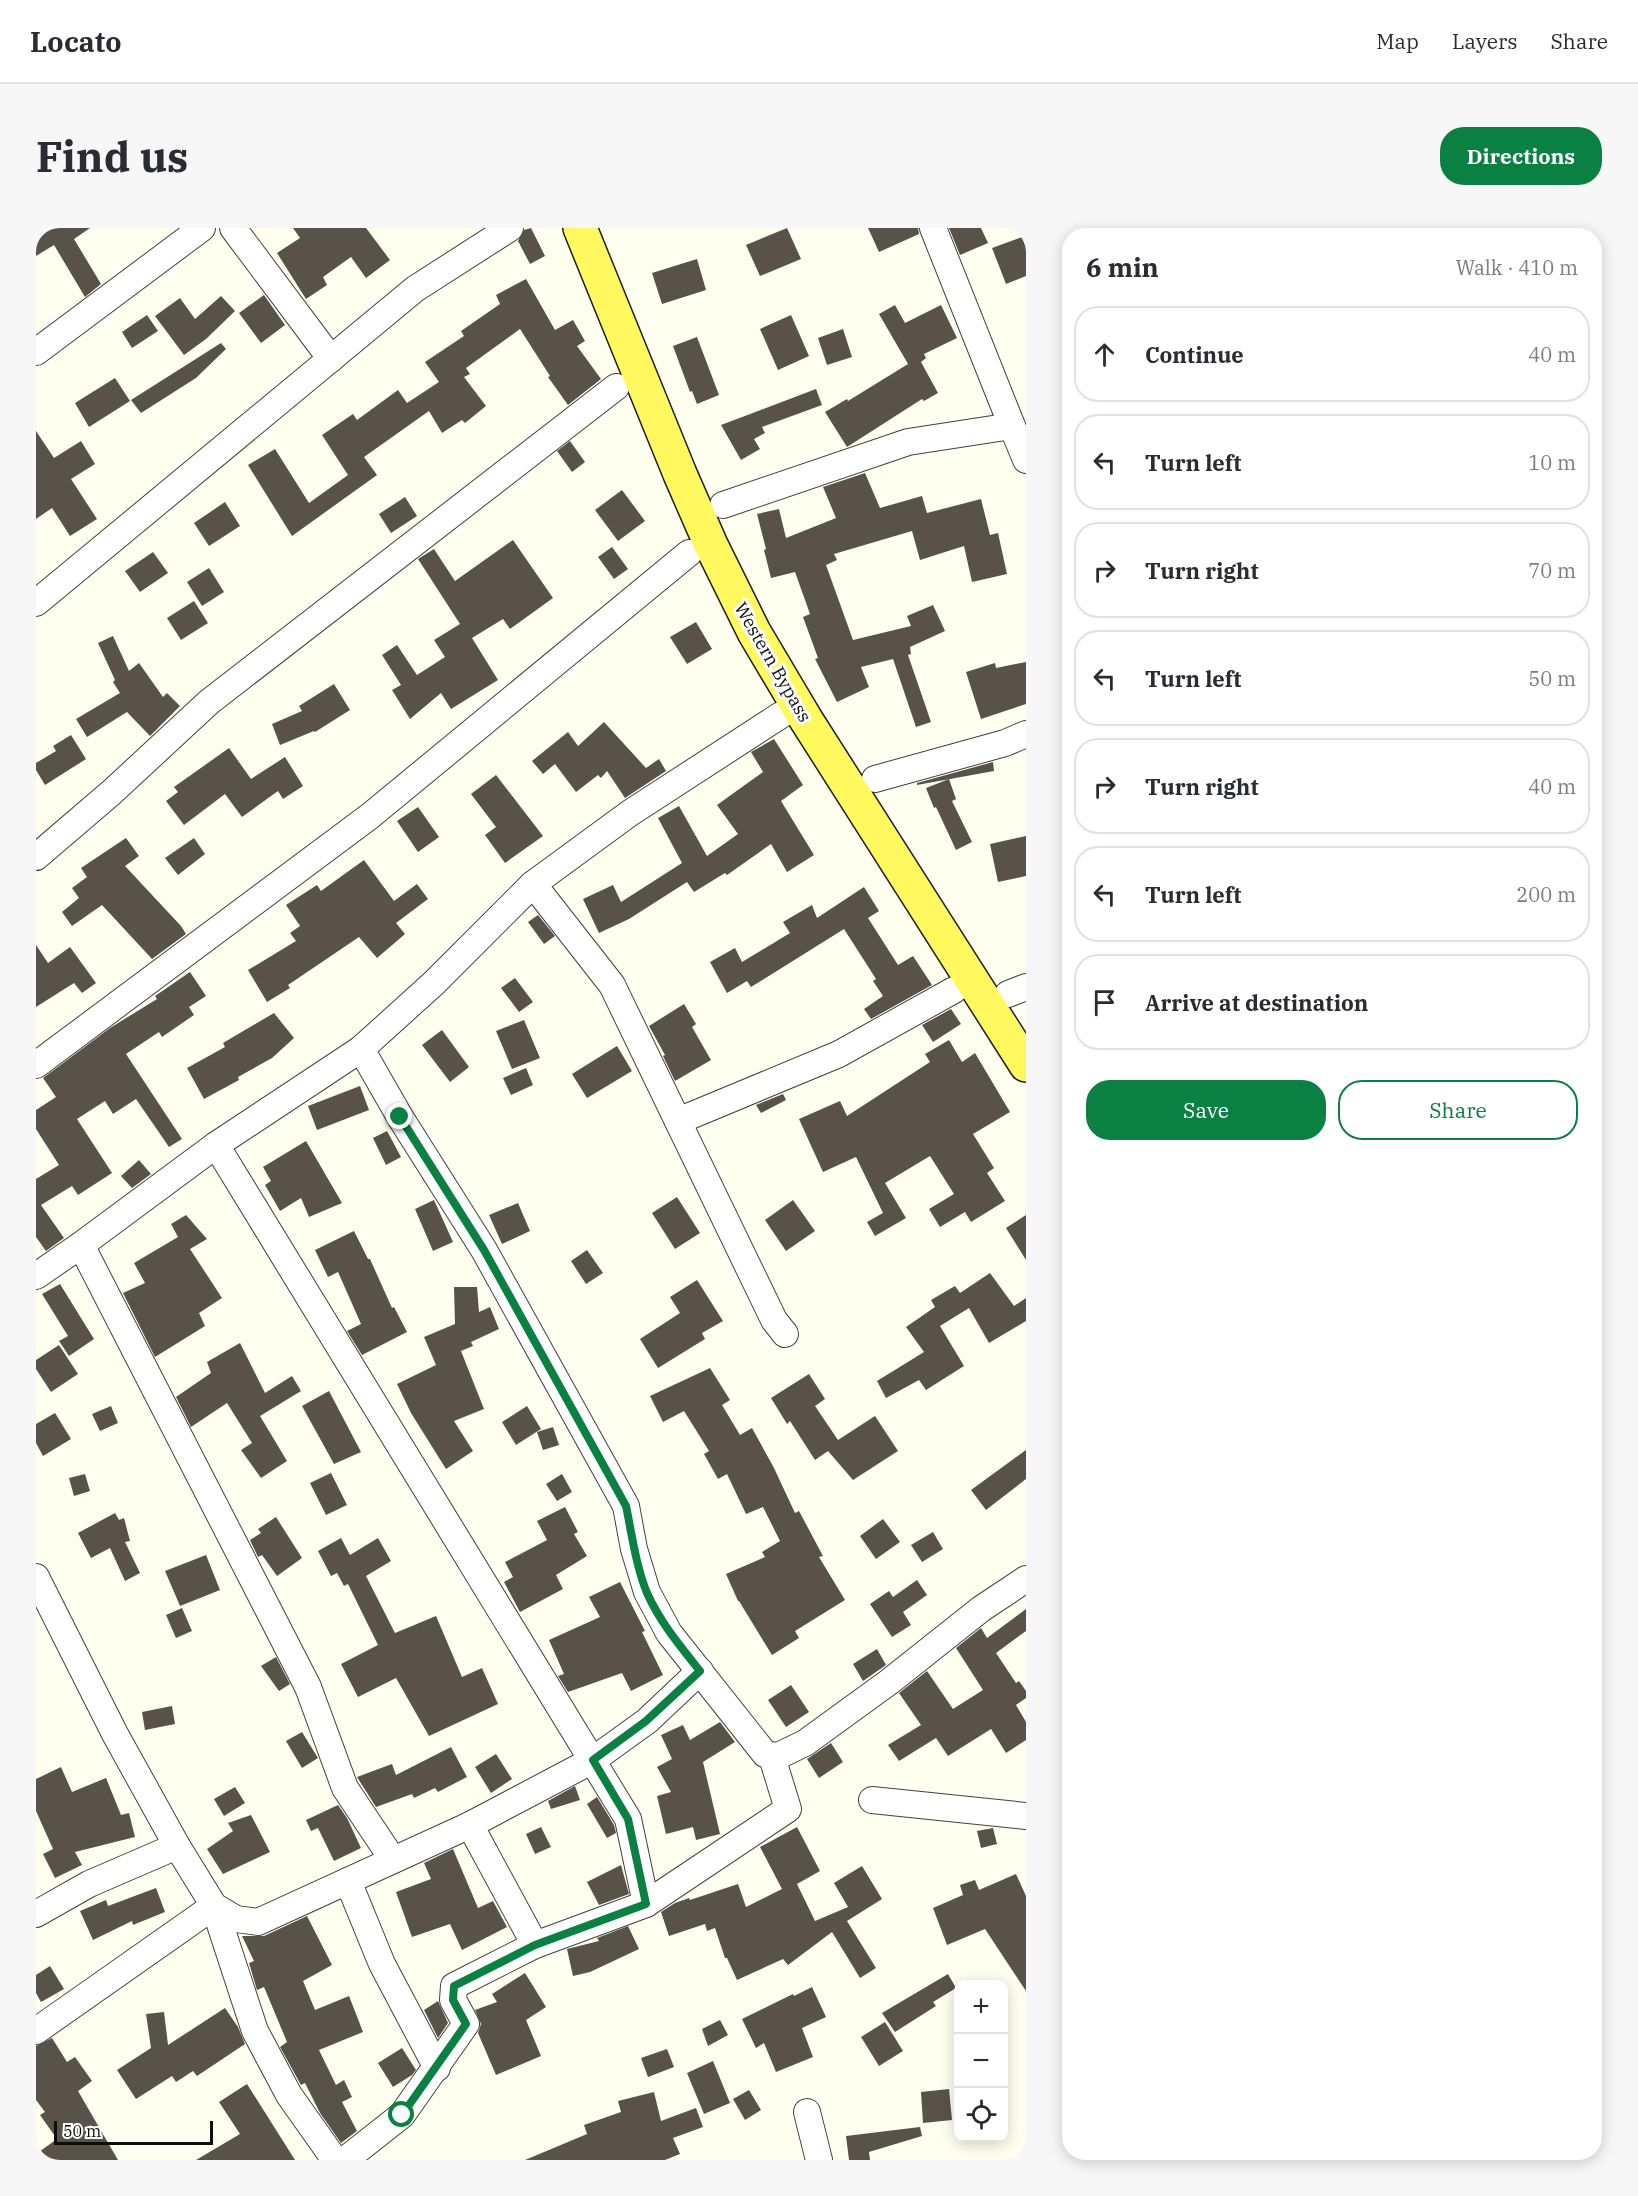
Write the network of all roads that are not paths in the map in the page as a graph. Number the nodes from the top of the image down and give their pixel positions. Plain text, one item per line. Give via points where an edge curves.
1 (202, 228) edge
2 (233, 228) edge
3 (510, 228) edge
4 (580, 228) edge
5 (933, 228) edge
6 (36, 352) edge
7 (331, 359) junction
8 (616, 387) dead end
9 (1012, 426) junction
10 (1026, 460) edge
11 (723, 505) dead end
12 (689, 553) dead end
13 (36, 603) edge
14 (781, 715) dead end
15 (1026, 734) edge
16 (875, 779) dead end
17 (36, 857) edge
18 (533, 884) junction
19 (954, 990) dead end
20 (361, 1049) junction
21 (36, 1065) edge
22 (1026, 1065) edge
23 (678, 1121) junction
24 (216, 1145) junction
25 (81, 1245) junction
26 (36, 1276) edge
27 (785, 1334) dead end
28 (36, 1577) edge
29 (1026, 1579) edge
30 (700, 1671) junction
31 (772, 1757) junction
32 (593, 1760) junction
33 (872, 1800) dead end
34 (1026, 1816) edge
35 (470, 1825) junction
36 (177, 1846) junction
37 (393, 1860) junction
38 (348, 1881) junction
39 (646, 1904) junction
40 (214, 1906) junction
41 (36, 1914) edge
42 (535, 1945) junction
43 (36, 2031) edge
44 (437, 2068) junction
45 (807, 2112) dead end
46 (335, 2160) edge
47 (345, 2160) edge
48 (819, 2160) edge

1 - 6 street
2 - 7 street
3 - 7 street via 415,289
4 - 22 main road, Western Bypass via 680,474 754,632
5 - 9 street
7 - 13 street
8 - 17 street via 209,702
9 - 10 street
9 - 11 street via 908,442
12 - 21 street via 370,816
14 - 18 street via 630,813
15 - 16 street
18 - 20 street
18 - 23 street via 612,985
19 - 23 street via 840,1054
20 - 24 street
20 - 30 street via 484,1250 626,1506 647,1592 669,1633
23 - 27 street via 774,1320
24 - 25 street
24 - 32 street
25 - 26 street
25 - 37 street via 308,1687 345,1788
28 - 36 street
29 - 31 street via 805,1743
30 - 31 street via 765,1754
30 - 32 street via 646,1721
31 - 39 street via 788,1809
32 - 35 street
32 - 39 street via 628,1819
33 - 34 street
35 - 37 street
35 - 42 street
36 - 40 street
36 - 41 street via 89,1884
37 - 38 street
38 - 40 street via 258,1922 236,1919
38 - 44 street via 382,1964
39 - 42 street
40 - 43 street
40 - 46 street via 255,2031 289,2095
42 - 44 street via 454,1986 453,2000 466,2024
44 - 47 street via 402,2115
45 - 48 street

